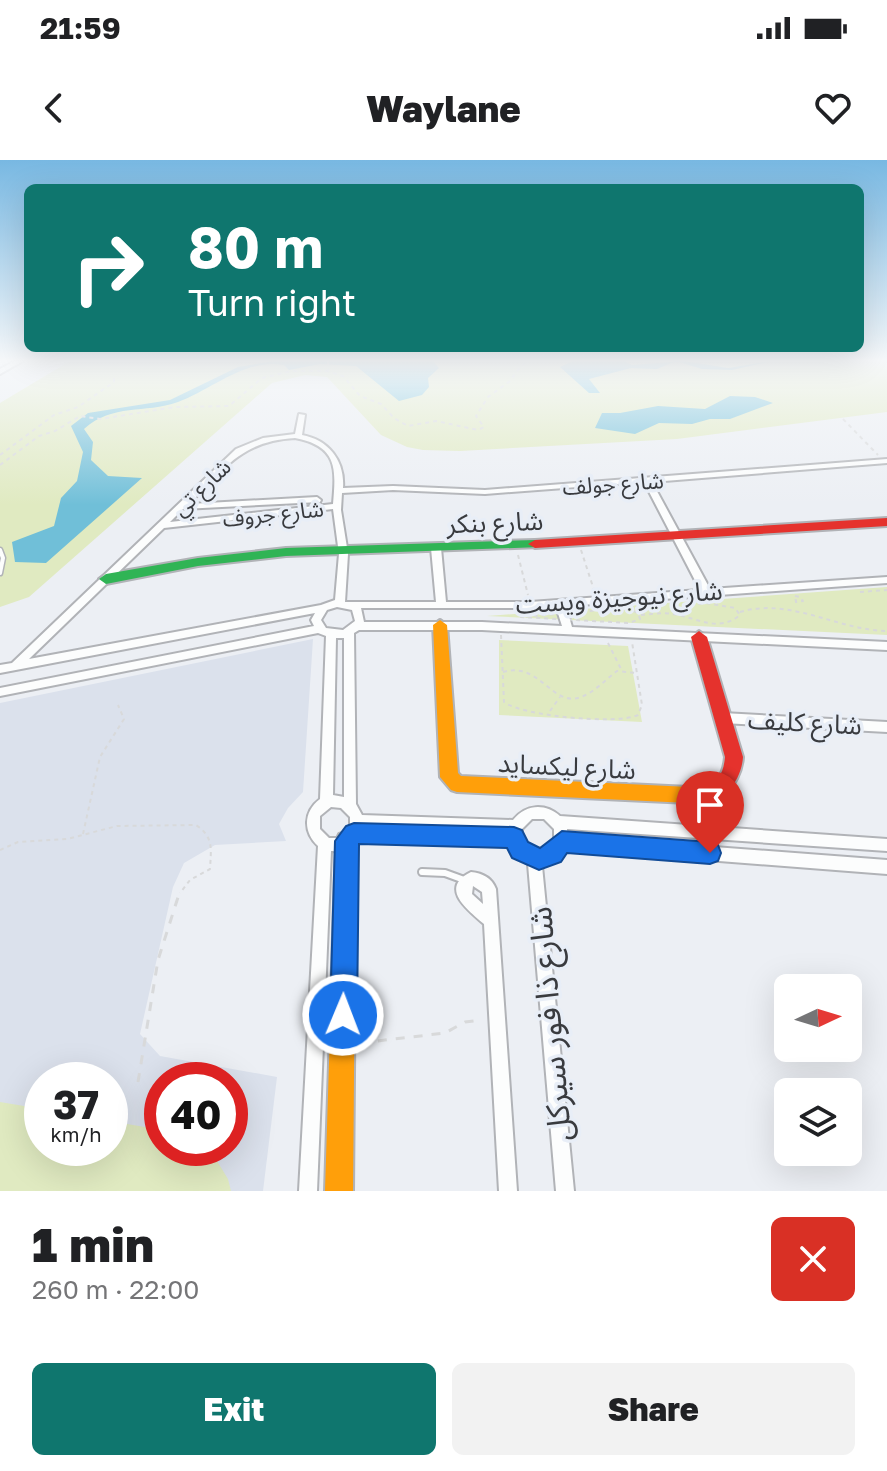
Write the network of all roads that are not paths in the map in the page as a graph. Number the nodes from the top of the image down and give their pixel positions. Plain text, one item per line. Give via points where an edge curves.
1 (301, 415) dead end
2 (298, 436) junction
3 (884, 464) edge
4 (647, 480) junction
5 (338, 499) junction
6 (181, 507) junction
7 (887, 522) edge
8 (161, 526) junction
9 (676, 535) junction
10 (436, 548) junction
11 (343, 549) junction
12 (0, 550) edge
13 (0, 573) edge
14 (106, 579) junction
15 (887, 580) edge
16 (706, 591) junction
17 (346, 604) junction
18 (441, 605) junction
19 (323, 608) junction
20 (564, 616) junction
21 (252, 621) junction
22 (440, 625) junction
23 (319, 629) junction
24 (353, 629) junction
25 (331, 635) junction
26 (699, 637) junction
27 (254, 641) junction
28 (887, 646) edge
29 (348, 661) junction
30 (331, 662) junction
31 (16, 665) junction
32 (0, 669) edge
33 (0, 692) edge
34 (723, 718) junction
35 (887, 727) edge
36 (326, 803) junction
37 (350, 805) junction
38 (556, 822) junction
39 (353, 831) junction
40 (514, 831) junction
41 (562, 842) junction
42 (325, 843) junction
43 (887, 845) edge
44 (534, 858) junction
45 (887, 867) edge
46 (422, 872) dead end
47 (467, 881) junction
48 (491, 920) junction
49 (308, 1191) edge
50 (339, 1191) edge
51 (508, 1191) edge
52 (565, 1191) edge

1 - 2 street
2 - 5 street via 323,444 330,452 338,468
2 - 6 street, شارع تي via 266,439 239,451
3 - 4 street, شارع جولف
4 - 5 street, شارع جولف via 485,492 393,488
4 - 9 street
5 - 6 street, شارع جروف
5 - 8 street, شارع جروف
5 - 11 street
6 - 8 street, شارع تي
7 - 9 street, شارع بنكر
8 - 14 street, شارع تي
9 - 10 street, شارع بنكر
9 - 16 street
10 - 11 street, شارع بنكر
10 - 18 street
11 - 14 street, شارع بنكر via 242,557
11 - 17 street
12 - 13 lane
14 - 31 street, شارع تي
15 - 16 street, شارع نيوجيزة ويست
16 - 20 street, شارع نيوجيزة ويست via 598,601
17 - 18 street, شارع نيوجيزة ويست
17 - 19 street
17 - 24 street via 359,612
18 - 20 street, شارع نيوجيزة ويست via 530,605
19 - 21 street
19 - 23 street via 316,616
20 - 22 street, شارع نيوجيزة ويست via 501,627
20 - 26 street, شارع نيوجيزة ويست via 599,632
21 - 27 street via 259,631
21 - 31 street
22 - 24 street, شارع نيوجيزة ويست
22 - 34 street, شارع ليكسايد via 447,759 449,777 457,784 709,795 722,790 735,770
23 - 25 street
23 - 27 street
24 - 25 street
24 - 29 street
25 - 30 street
26 - 28 street, شارع نيوجيزة ويست
26 - 34 street, شارع ليكسايد
27 - 33 street
29 - 30 street
29 - 37 street
30 - 36 street
31 - 32 street
34 - 35 street, شارع كليف
36 - 37 street
36 - 42 street via 316,812 311,829
37 - 39 street
38 - 40 street via 534,813 522,816
38 - 41 street
38 - 43 street
39 - 40 street
39 - 42 street via 336,845
39 - 50 street
40 - 44 street via 520,850
41 - 44 street via 553,854
41 - 45 street
42 - 49 street
44 - 52 street, شارع ذا فور سيركل
46 - 47 lane
47 - 48 street via 465,898
47 - 48 street via 479,880 489,889
48 - 51 street

